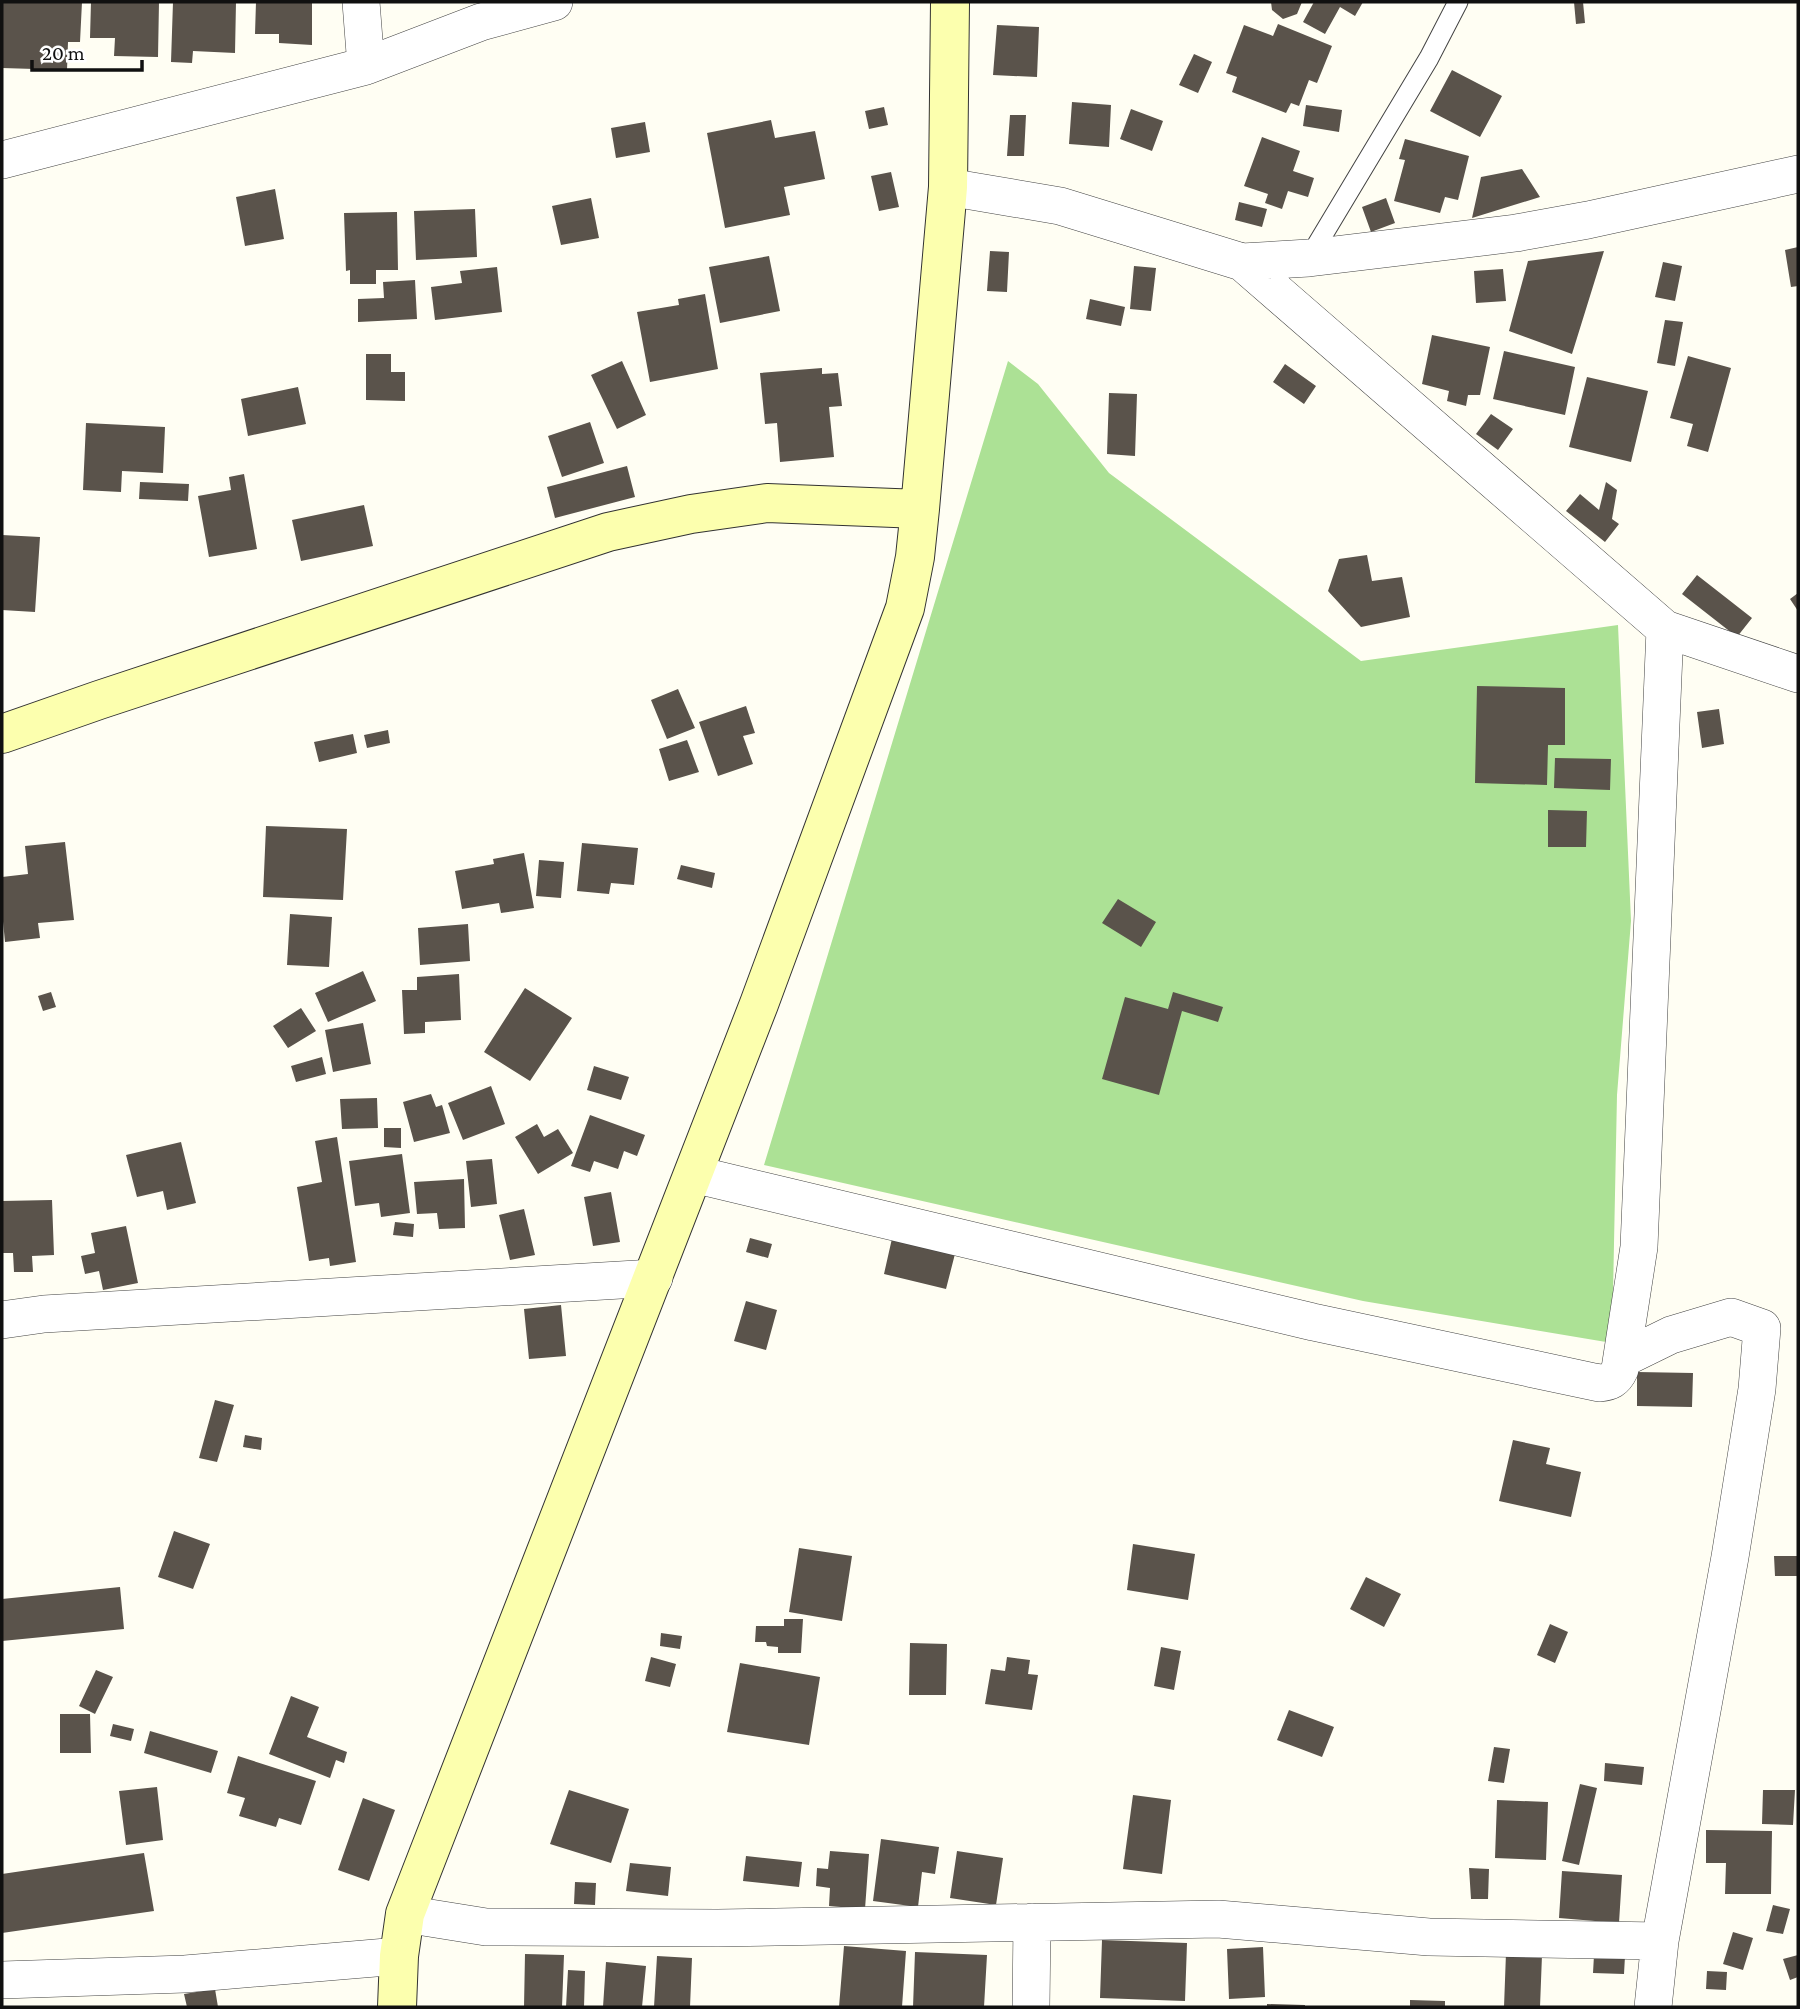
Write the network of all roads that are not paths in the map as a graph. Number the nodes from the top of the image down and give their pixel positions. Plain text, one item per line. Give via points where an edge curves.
1 (361, 2) edge
2 (554, 2) edge
3 (950, 2) edge
4 (1458, 2) edge
5 (366, 66) junction
6 (2, 160) edge
7 (1798, 174) edge
8 (948, 187) junction
9 (1309, 258) junction
10 (1242, 262) junction
11 (920, 509) junction
12 (1665, 629) junction
13 (1798, 674) edge
14 (2, 734) edge
15 (693, 1174) junction
16 (654, 1279) junction
17 (2, 1320) edge
18 (1622, 1359) junction
19 (405, 1914) junction
20 (1032, 1923) junction
21 (1660, 1941) junction
22 (398, 1956) junction
23 (2, 1980) edge
24 (397, 2007) edge
25 (1031, 2007) edge
26 (1653, 2007) edge

1 - 5 street
2 - 5 street via 481,22
3 - 8 street
4 - 9 lane
5 - 6 street
7 - 9 street via 1516,233
8 - 10 street via 1060,206
8 - 11 street
9 - 10 street
10 - 12 street
11 - 14 street via 767,503 608,532
11 - 15 street via 905,608
12 - 13 street
12 - 18 street via 1639,1247
15 - 16 street
15 - 18 street via 1313,1322 1599,1384 1616,1378
16 - 17 street
16 - 19 street
18 - 21 street via 1671,1335 1731,1317 1762,1328 1730,1557
19 - 20 street via 486,1927
19 - 22 street
20 - 21 street via 1218,1919 1429,1937
20 - 25 street
21 - 26 street
22 - 23 street via 185,1974
22 - 24 street

